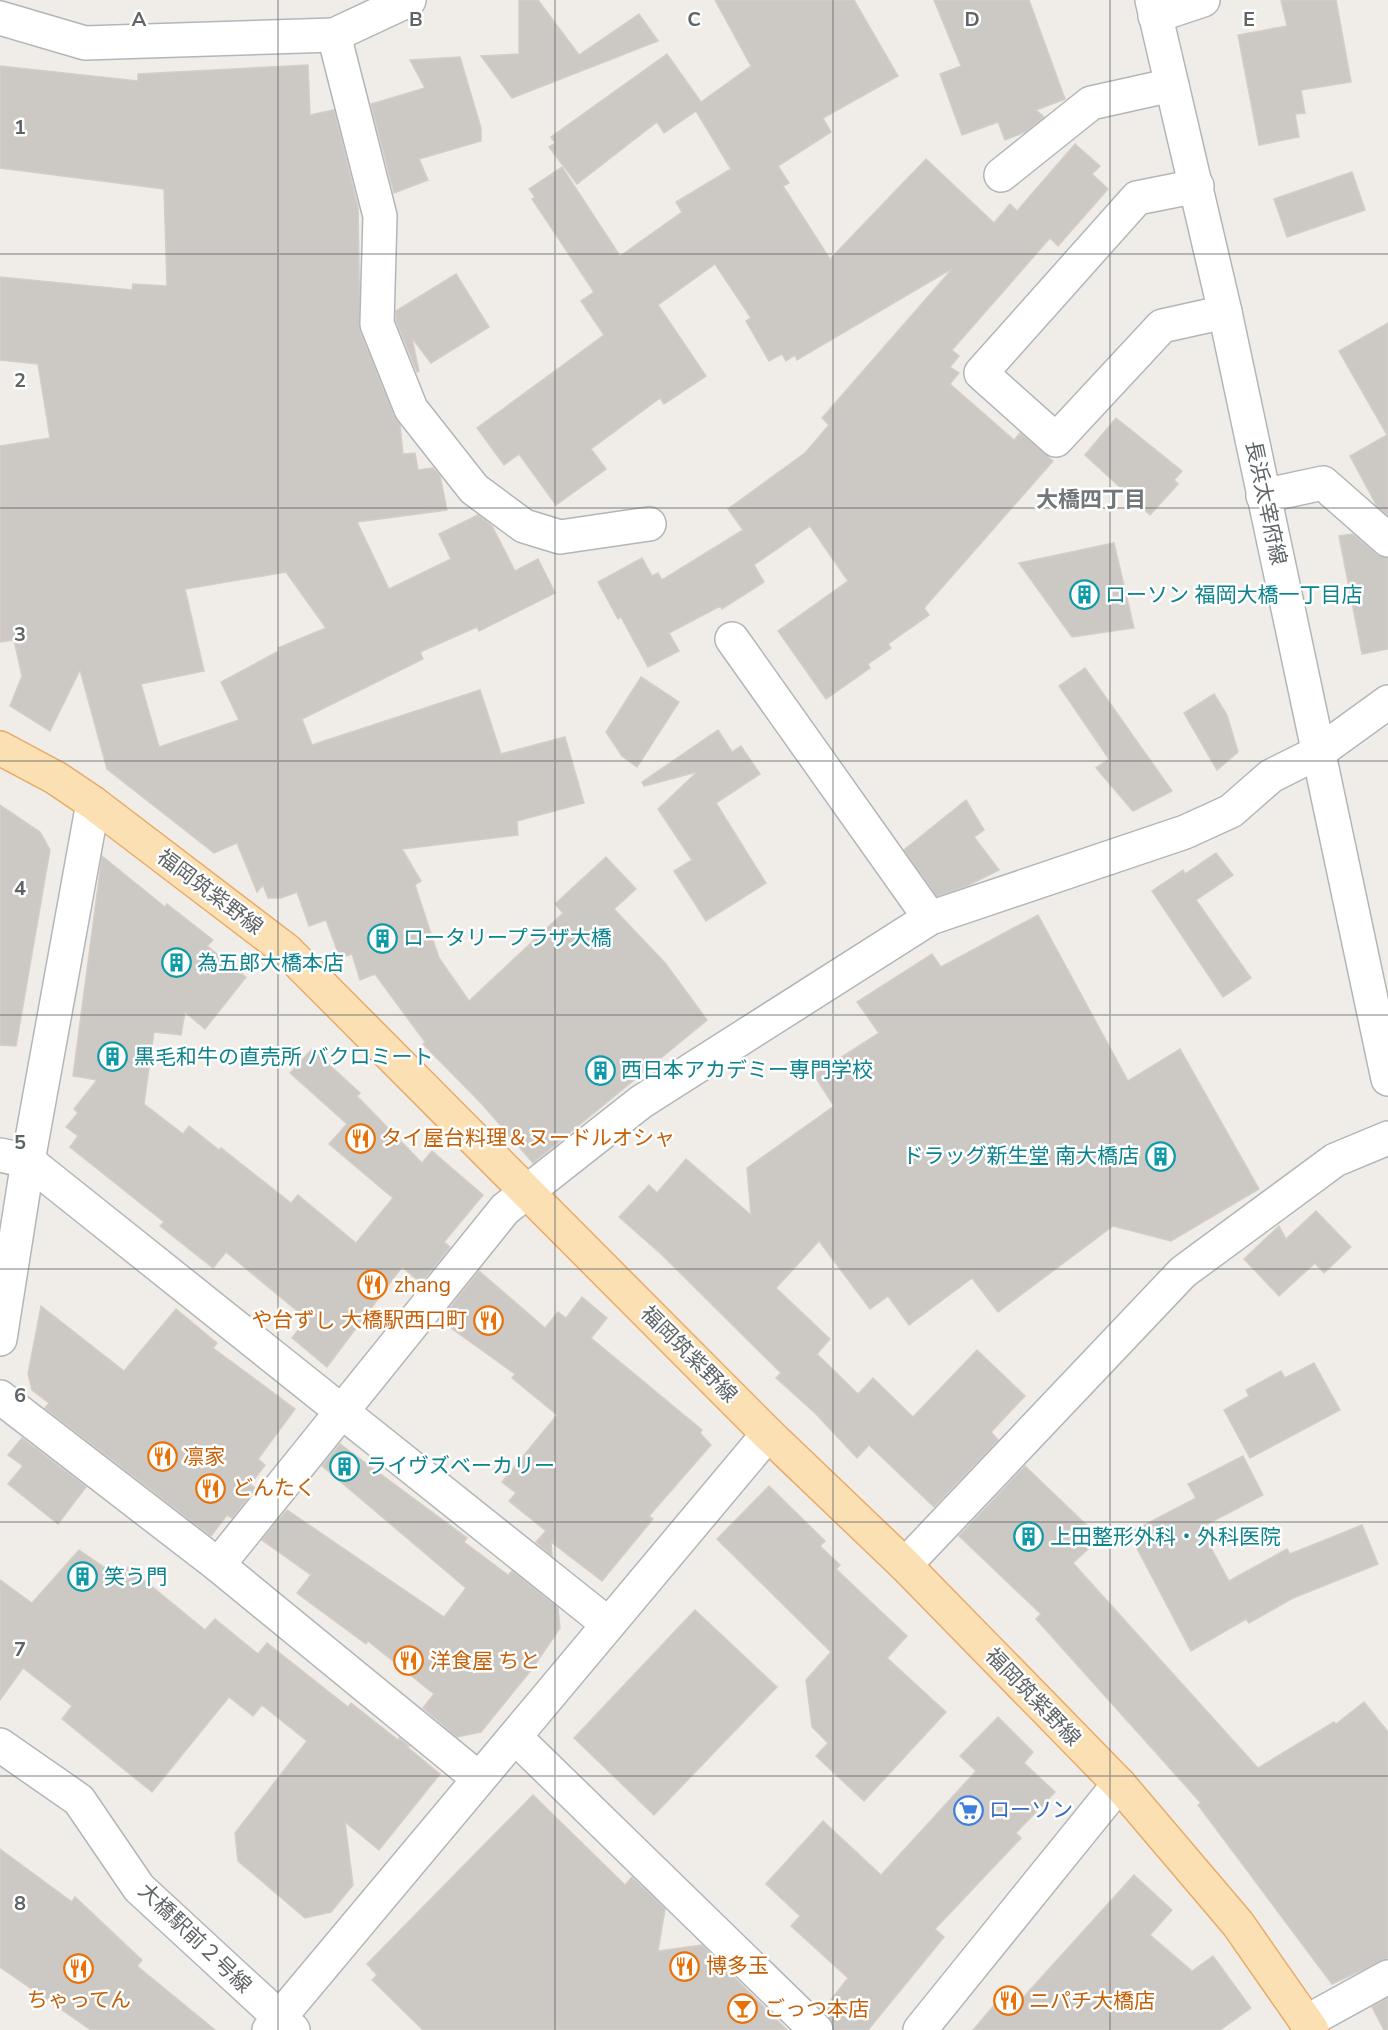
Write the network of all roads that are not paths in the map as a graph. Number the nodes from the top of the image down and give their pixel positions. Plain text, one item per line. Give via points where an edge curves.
1 (409, 0) edge
2 (1203, 0) edge
3 (1154, 8) edge
4 (0, 18) edge
5 (334, 35) junction
6 (1172, 85) junction
7 (1001, 175) dead end
8 (1197, 186) junction
9 (1225, 312) junction
10 (1263, 496) junction
11 (649, 524) dead end
12 (1388, 540) edge
13 (732, 639) dead end
14 (1388, 702) edge
15 (0, 748) edge
16 (1318, 752) junction
17 (93, 803) junction
18 (930, 918) junction
19 (1381, 1013) edge
20 (1388, 1079) edge
21 (1388, 1138) edge
22 (14, 1158) edge
23 (528, 1194) junction
24 (0, 1339) edge
25 (0, 1397) edge
26 (342, 1410) junction
27 (768, 1434) junction
28 (218, 1564) junction
29 (905, 1565) junction
30 (608, 1624) junction
31 (515, 1737) junction
32 (0, 1745) edge
33 (478, 1778) junction
34 (1119, 1784) junction
35 (1388, 1977) edge
36 (280, 2026) edge
37 (1309, 2026) edge
38 (816, 2030) edge
39 (920, 2030) edge

1 - 5 street
2 - 3 street
3 - 6 street, 長浜太宰府線
4 - 5 street via 85,44
5 - 11 street via 380,216 377,324 411,409 474,489 524,526 560,537
6 - 7 street via 1091,103
6 - 8 street, 長浜太宰府線
8 - 9 street, 長浜太宰府線
8 - 9 street via 1137,198 981,373 1056,440 1162,326
9 - 10 street, 長浜太宰府線
10 - 12 street via 1323,483
10 - 16 street, 長浜太宰府線
13 - 18 street
14 - 16 street
15 - 17 main road, 福岡筑紫野線
16 - 18 street via 1271,776 1230,811 1185,832
16 - 19 street, 長浜太宰府線
17 - 22 street
17 - 23 main road, 福岡筑紫野線 via 286,950
18 - 23 street via 641,1102
19 - 20 street, 長浜太宰府線
21 - 29 street via 1335,1160 1183,1272
22 - 24 street
22 - 26 street
23 - 26 street via 505,1209
23 - 27 main road, 福岡筑紫野線
25 - 28 street
26 - 28 street
26 - 30 street
27 - 29 main road, 福岡筑紫野線
27 - 30 street
28 - 33 street
29 - 34 main road, 福岡筑紫野線
30 - 31 street
31 - 33 street
31 - 38 street
32 - 36 street, 大橋駅前２号線 via 79,1800 139,1887
33 - 36 street
34 - 37 main road, 福岡筑紫野線 via 1238,1924
34 - 39 street
35 - 37 street

